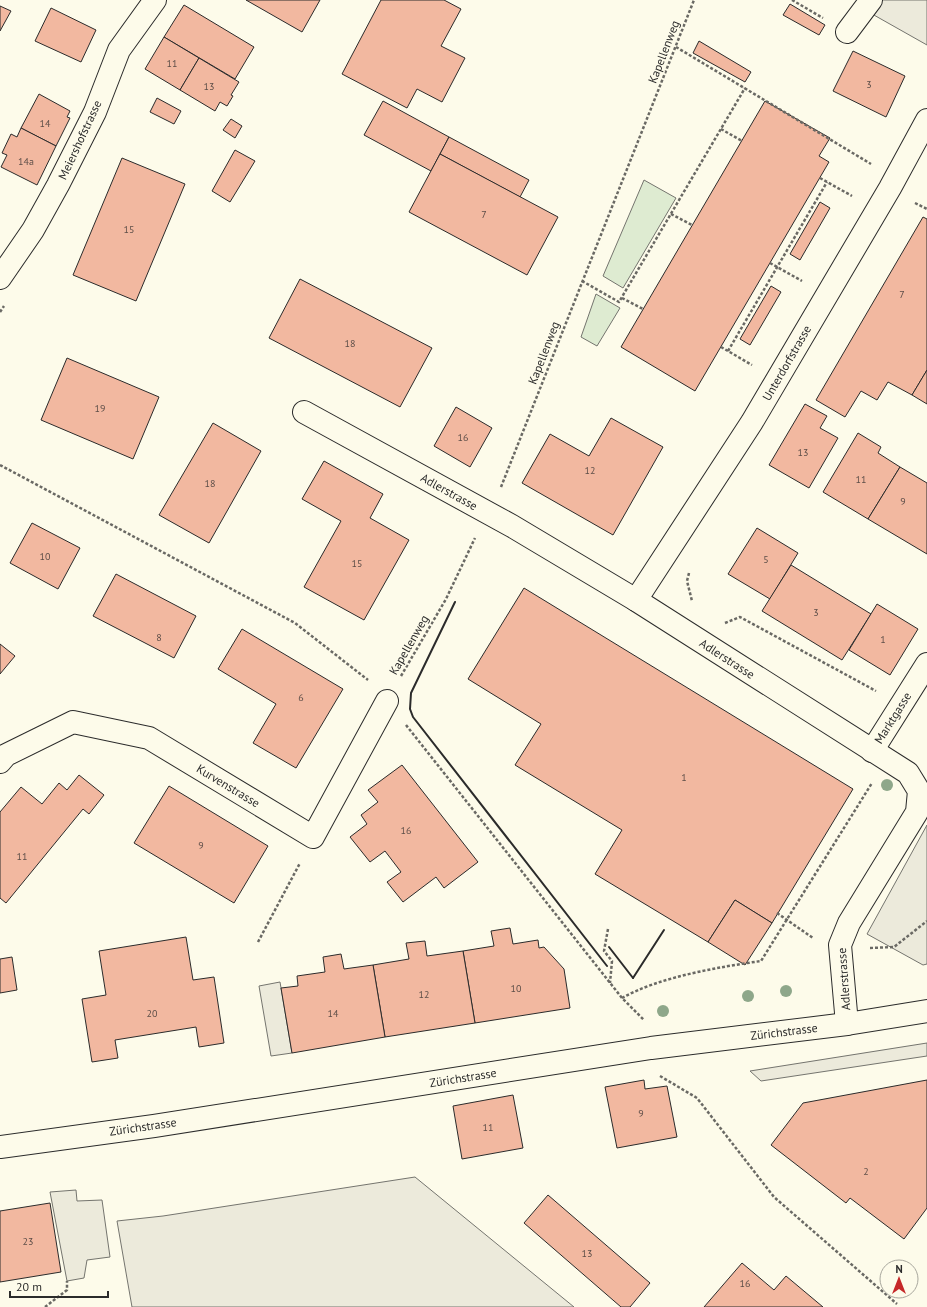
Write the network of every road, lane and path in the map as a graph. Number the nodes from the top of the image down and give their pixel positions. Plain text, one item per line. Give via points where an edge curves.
1 (155, 0) edge
2 (694, 0) edge
3 (792, 0) edge
4 (871, 0) edge
5 (847, 32) joint
6 (676, 47) junction
7 (745, 88) junction
8 (927, 120) edge
9 (721, 129) junction
10 (742, 141) dead end
11 (871, 164) dead end
12 (820, 178) dead end
13 (827, 182) junction
14 (852, 196) dead end
15 (671, 214) junction
16 (692, 225) dead end
17 (770, 263) dead end
18 (777, 267) junction
19 (0, 278) edge
20 (582, 281) junction
21 (802, 281) dead end
22 (622, 298) junction
23 (643, 309) dead end
24 (721, 347) dead end
25 (728, 351) junction
26 (752, 365) dead end
27 (304, 412) dead end
28 (488, 514) junction
29 (691, 567) dead end
30 (636, 600) junction
31 (693, 605) dead end
32 (723, 624) dead end
33 (927, 664) edge
34 (387, 701) joint
35 (901, 704) junction
36 (872, 752) junction
37 (0, 762) edge
38 (874, 780) dead end
39 (313, 837) junction
40 (777, 913) dead end
41 (786, 920) junction
42 (927, 921) edge
43 (608, 929) dead end
44 (814, 938) dead end
45 (258, 942) dead end
46 (863, 949) dead end
47 (610, 983) dead end
48 (622, 998) dead end
49 (927, 1011) edge
50 (847, 1024) junction
51 (651, 1048) junction
52 (0, 1147) edge
53 (67, 1281) dead end
54 (897, 1304) dead end
55 (44, 1307) edge

1 - 19 street, Meiershofstrasse via 119,50 94,112 58,185 33,230
2 - 6 path, Kapellenweg
3 - 5 path
4 - 5 street
6 - 7 path
6 - 20 path, Kapellenweg
7 - 9 path
7 - 11 path
8 - 30 street, Unterdorfstrasse via 749,428
9 - 10 path
9 - 15 path
12 - 13 path
13 - 14 path
13 - 18 path
15 - 16 path
15 - 22 path
17 - 18 path
18 - 21 path
18 - 25 path
20 - 22 path via 619,302
20 - 28 path, Kapellenweg via 503,484
22 - 23 path
24 - 25 path
25 - 26 path
27 - 28 street, Adlerstrasse
28 - 30 street, Adlerstrasse
28 - 34 path, Kapellenweg via 446,599
29 - 31 path via 687,581
30 - 36 street, Adlerstrasse
32 - 35 path via 740,617
33 - 35 street, Marktgasse
34 - 39 street
35 - 36 street, Marktgasse
36 - 50 street, Adlerstrasse via 908,773 919,791 917,812 849,923 840,945
37 - 39 street, Kurvenstrasse via 6,755 73,722 149,738
38 - 41 path
39 - 45 path
40 - 41 path
41 - 44 path
41 - 48 path via 761,961 703,971 637,989
42 - 46 path via 894,947
43 - 47 path via 604,951 612,961
49 - 50 street, Zürichstrasse
50 - 51 street, Zürichstrasse
51 - 52 street, Zürichstrasse via 154,1126
51 - 54 path via 654,1072 697,1098 774,1197
53 - 55 path via 67,1290

